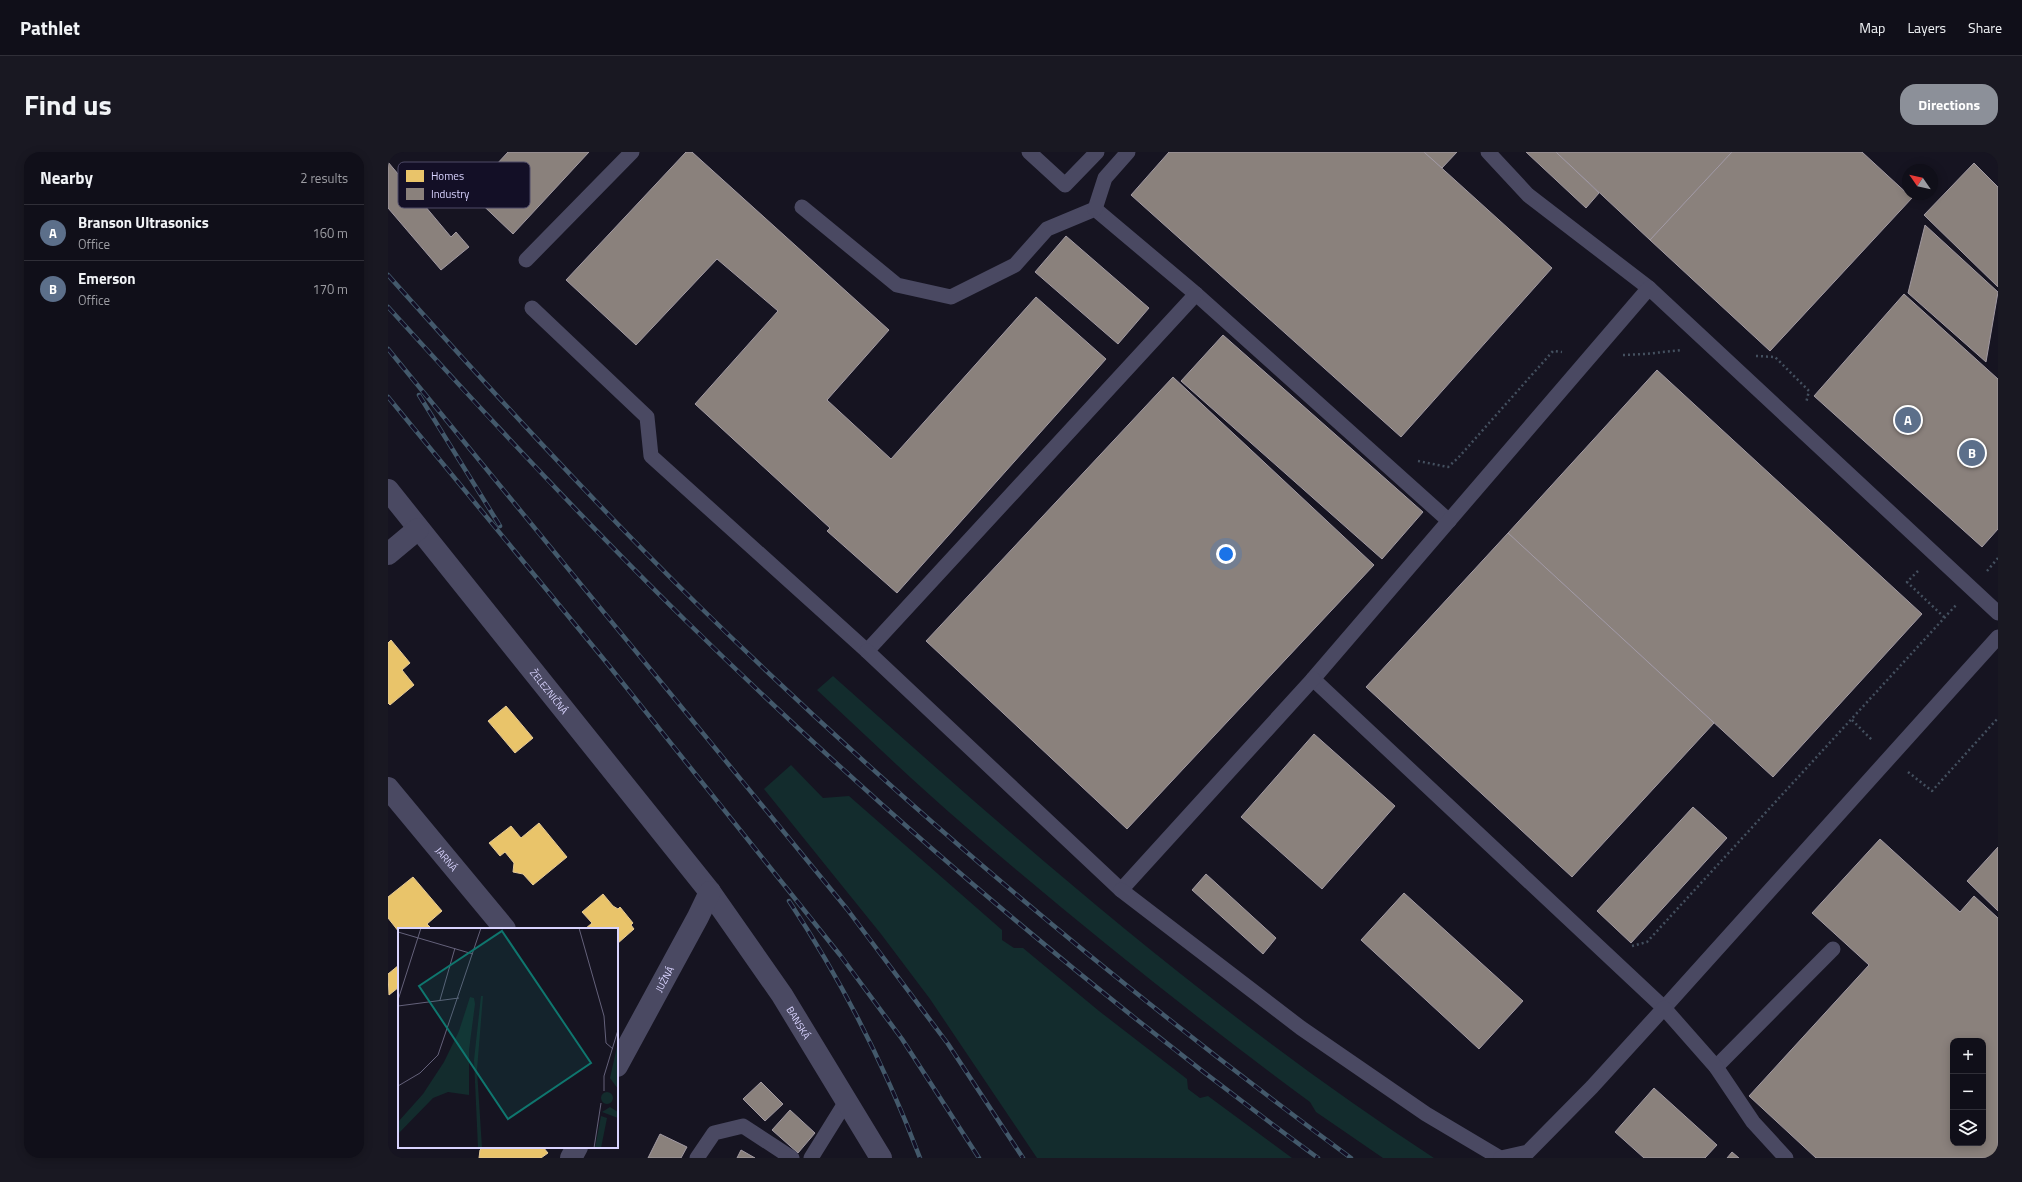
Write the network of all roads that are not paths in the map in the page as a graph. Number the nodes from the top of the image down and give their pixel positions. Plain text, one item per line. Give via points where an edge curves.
1 (632, 152) edge
2 (1029, 152) edge
3 (1097, 152) edge
4 (1128, 152) edge
5 (1488, 152) edge
6 (802, 207) dead end
7 (1095, 209) junction
8 (526, 260) dead end
9 (1649, 288) junction
10 (1196, 294) junction
11 (532, 308) dead end
12 (388, 490) edge
13 (1449, 521) junction
14 (418, 529) junction
15 (388, 554) edge
16 (1998, 612) edge
17 (1998, 637) edge
18 (867, 651) junction
19 (1313, 679) junction
20 (388, 788) edge
21 (1121, 890) junction
22 (710, 892) junction
23 (504, 928) edge
24 (1833, 949) dead end
25 (1664, 1008) junction
26 (618, 1063) edge
27 (1716, 1067) junction
28 (847, 1100) junction
29 (576, 1148) edge
30 (571, 1158) edge
31 (697, 1158) edge
32 (792, 1158) edge
33 (811, 1158) edge
34 (881, 1158) edge
35 (1501, 1158) edge
36 (1786, 1158) edge

1 - 8 lane
2 - 3 lane via 1065,185
4 - 7 lane via 1105,178
5 - 9 lane via 1528,195
6 - 7 lane via 897,285 951,297 1015,265 1047,229
7 - 10 lane
9 - 13 lane
9 - 16 lane
10 - 13 lane
10 - 18 lane
11 - 18 lane via 646,417 651,456
12 - 14 street, ŽELEZNIČNÁ
13 - 19 lane
14 - 15 street
14 - 22 street, ŽELEZNIČNÁ
17 - 25 lane
18 - 21 lane
19 - 21 lane
19 - 25 lane
20 - 23 street, JARNÁ
21 - 35 lane via 1308,1032 1426,1114
22 - 26 street, JUŽNÁ
22 - 28 street, BANSKÁ via 782,995
24 - 27 lane
25 - 27 lane
25 - 35 lane via 1528,1152
27 - 36 lane via 1753,1122
28 - 33 lane
28 - 34 street, BANSKÁ
29 - 30 street
31 - 32 lane via 714,1133 743,1126

